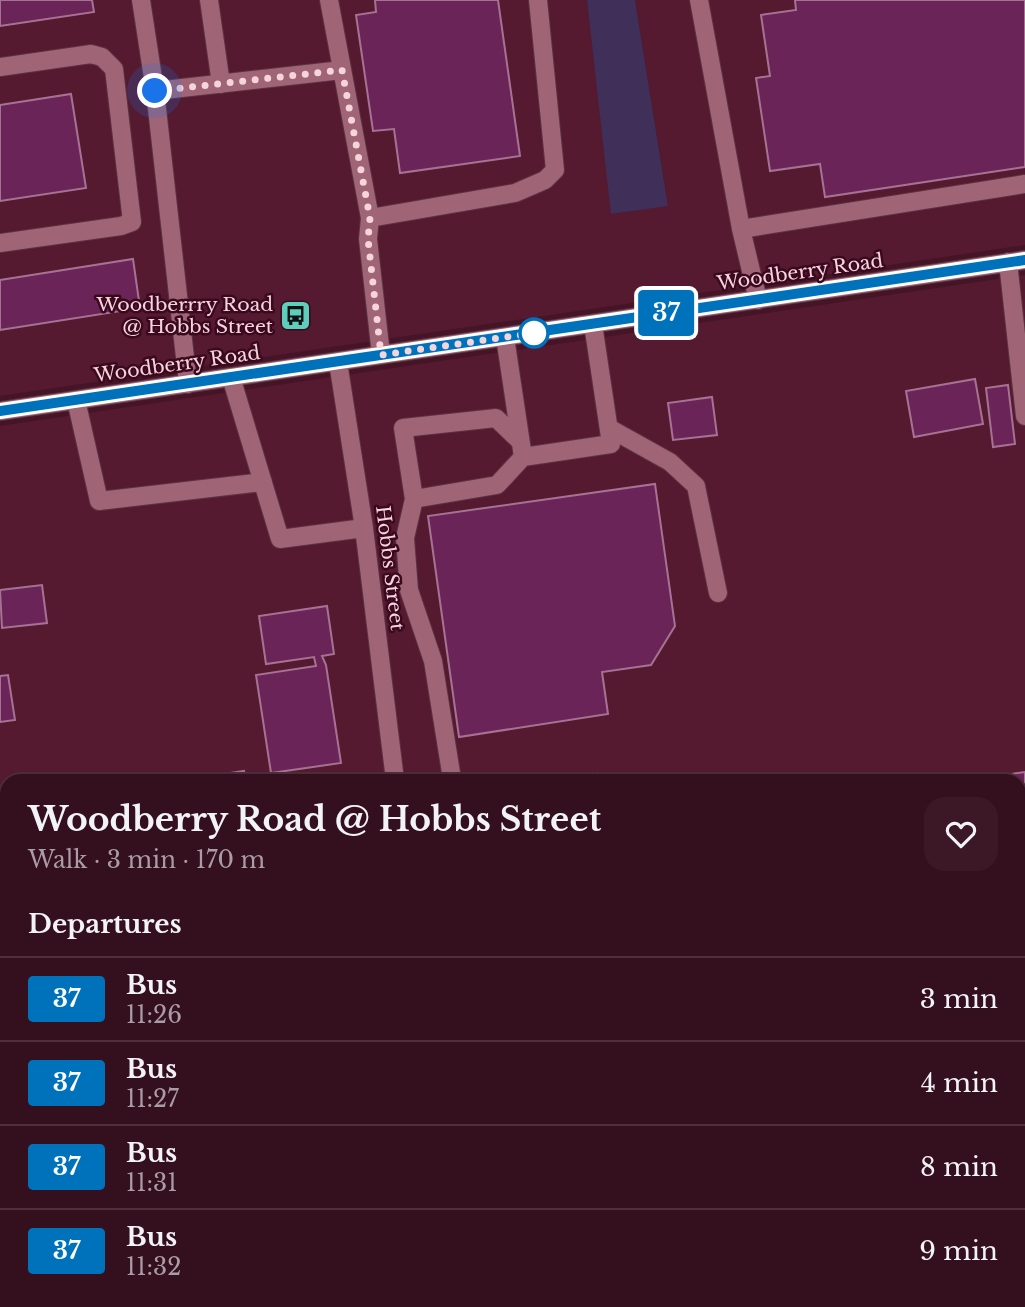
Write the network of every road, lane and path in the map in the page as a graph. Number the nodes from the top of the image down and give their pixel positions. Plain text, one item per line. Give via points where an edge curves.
1 (141, 0) edge
2 (209, 0) edge
3 (329, 0) edge
4 (538, 0) edge
5 (699, 0) edge
6 (0, 67) edge
7 (342, 70) junction
8 (221, 84) junction
9 (155, 91) junction
10 (1025, 184) edge
11 (370, 218) junction
12 (741, 229) junction
13 (0, 243) edge
14 (1016, 261) edge
15 (758, 300) junction
16 (593, 324) junction
17 (505, 337) junction
18 (381, 355) junction
19 (338, 362) junction
20 (231, 377) junction
21 (188, 384) junction
22 (76, 400) junction
23 (0, 411) edge
24 (1025, 416) edge
25 (609, 428) junction
26 (522, 449) junction
27 (262, 482) junction
28 (414, 499) junction
29 (364, 528) junction
30 (718, 593) dead end
31 (394, 774) edge
32 (451, 774) edge

1 - 9 street
2 - 8 street
3 - 7 street
4 - 11 street via 555,170 515,194
5 - 12 street
6 - 13 street via 91,54 114,69 132,222
7 - 8 street
7 - 11 street
8 - 9 street
9 - 21 street
10 - 12 street
11 - 18 street via 368,239
12 - 15 street
14 - 15 street, Woodberry Road
14 - 24 street
15 - 16 street, Woodberry Road
16 - 17 street, Woodberry Road
16 - 25 street
17 - 18 street, Woodberry Road
17 - 26 street
18 - 19 street, Woodberry Road
19 - 20 street, Woodberry Road
19 - 29 street, Hobbs Street
20 - 21 street, Woodberry Road
20 - 27 street
21 - 22 street, Woodberry Road
22 - 23 street, Woodberry Road
22 - 27 street via 99,501
25 - 26 street via 611,444
25 - 30 street via 670,462 696,486
26 - 28 street via 497,485
26 - 28 street via 496,418 403,428
27 - 29 street via 280,539
28 - 32 street via 405,538 409,590 433,661
29 - 31 street, Hobbs Street

